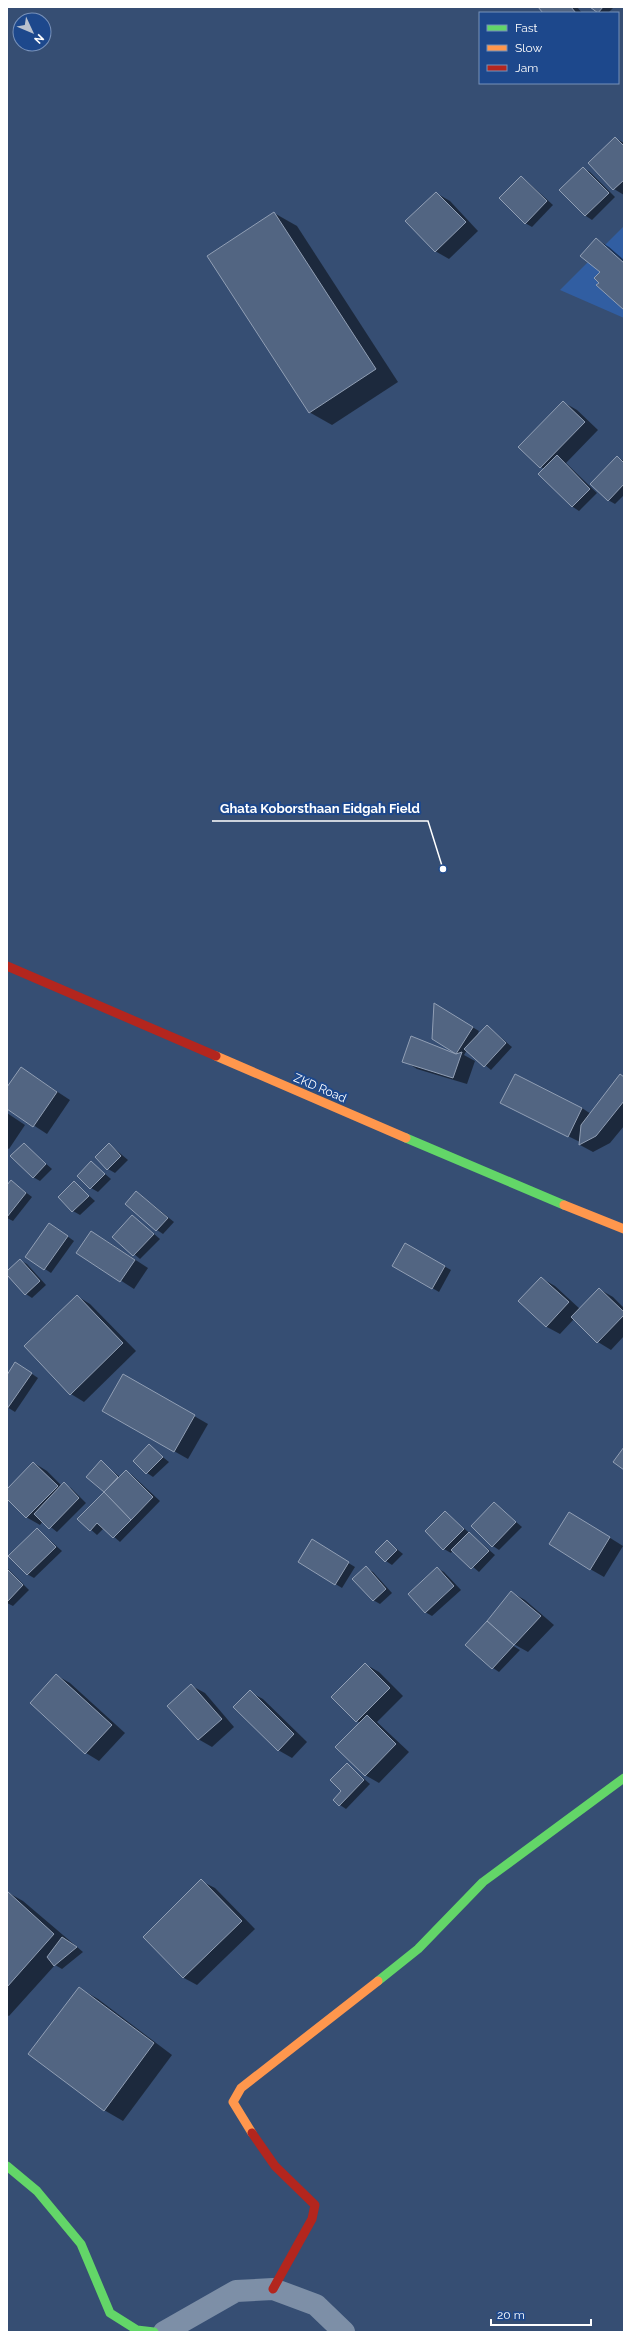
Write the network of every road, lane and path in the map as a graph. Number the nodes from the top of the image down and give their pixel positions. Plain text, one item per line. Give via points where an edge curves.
1 (7, 966) edge
2 (624, 1229) edge
3 (624, 1778) edge
4 (7, 2166) edge
5 (273, 2289) junction
6 (137, 2331) edge
7 (154, 2332) edge
8 (164, 2332) edge
9 (344, 2332) edge

1 - 2 street, ZKD Road via 532,1192
3 - 5 street via 483,1882 418,1949 241,2088 233,2102 241,2117 275,2166 315,2204 312,2220
4 - 6 street via 37,2191 81,2244 110,2313
5 - 8 street via 236,2291
5 - 9 street via 316,2305
6 - 7 street

